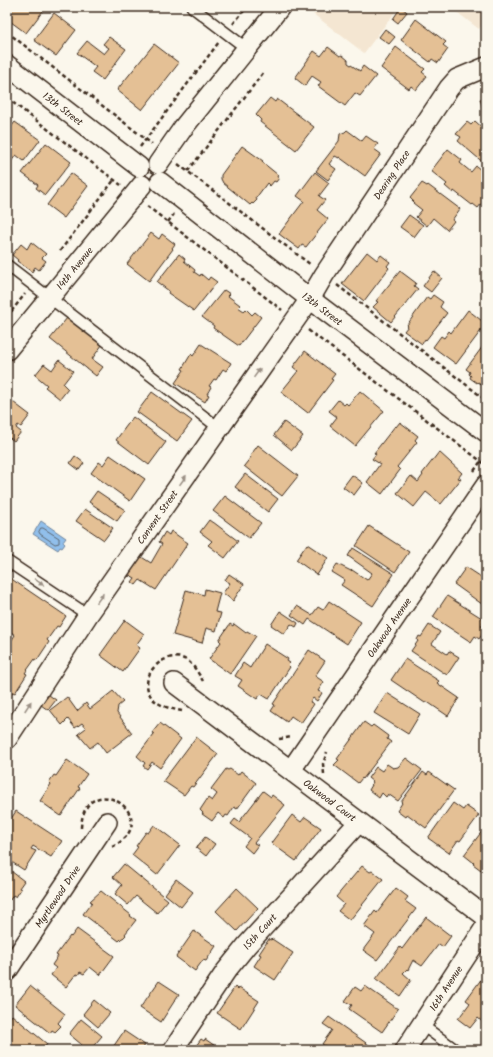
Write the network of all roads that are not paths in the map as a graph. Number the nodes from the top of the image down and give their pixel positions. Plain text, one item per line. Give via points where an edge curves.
1 (192, 7) edge
2 (280, 7) edge
3 (246, 48) junction
4 (7, 65) edge
5 (486, 67) edge
6 (135, 163) junction
7 (161, 167) junction
8 (138, 190) junction
9 (7, 265) edge
10 (50, 298) junction
11 (310, 299) junction
12 (7, 350) edge
13 (219, 428) junction
14 (486, 432) edge
15 (486, 485) edge
16 (7, 560) edge
17 (88, 616) junction
18 (174, 683) dead end
19 (7, 738) edge
20 (291, 770) junction
21 (107, 822) dead end
22 (359, 822) junction
23 (486, 917) edge
24 (486, 926) edge
25 (7, 971) edge
26 (422, 1024) junction
27 (173, 1050) edge
28 (405, 1050) edge
29 (456, 1050) edge

1 - 3 lane
2 - 3 street
3 - 7 street via 183,128
4 - 6 street, 13th Street
5 - 11 street, Dearing Place via 457,79 449,88
6 - 7 street via 150,161
6 - 8 street
7 - 8 street via 152,187
7 - 11 street, 13th Street
8 - 10 street, 14th Avenue
9 - 10 lane
10 - 12 street, 14th Avenue
10 - 13 lane
13 -> 11 street, Convent Street
11 - 14 street, 13th Street
17 -> 13 street, Convent Street
15 - 20 street, Oakwood Avenue
16 -> 17 lane
19 -> 17 street, Convent Street
18 - 20 street, Oakwood Court
20 - 22 street, Oakwood Court
21 - 25 street, Myrtlewood Drive
22 - 23 street, Oakwood Court
22 - 27 street, 15th Court via 226,971
24 - 26 street, 16th Avenue
26 - 28 street, 16th Avenue
26 - 29 lane

